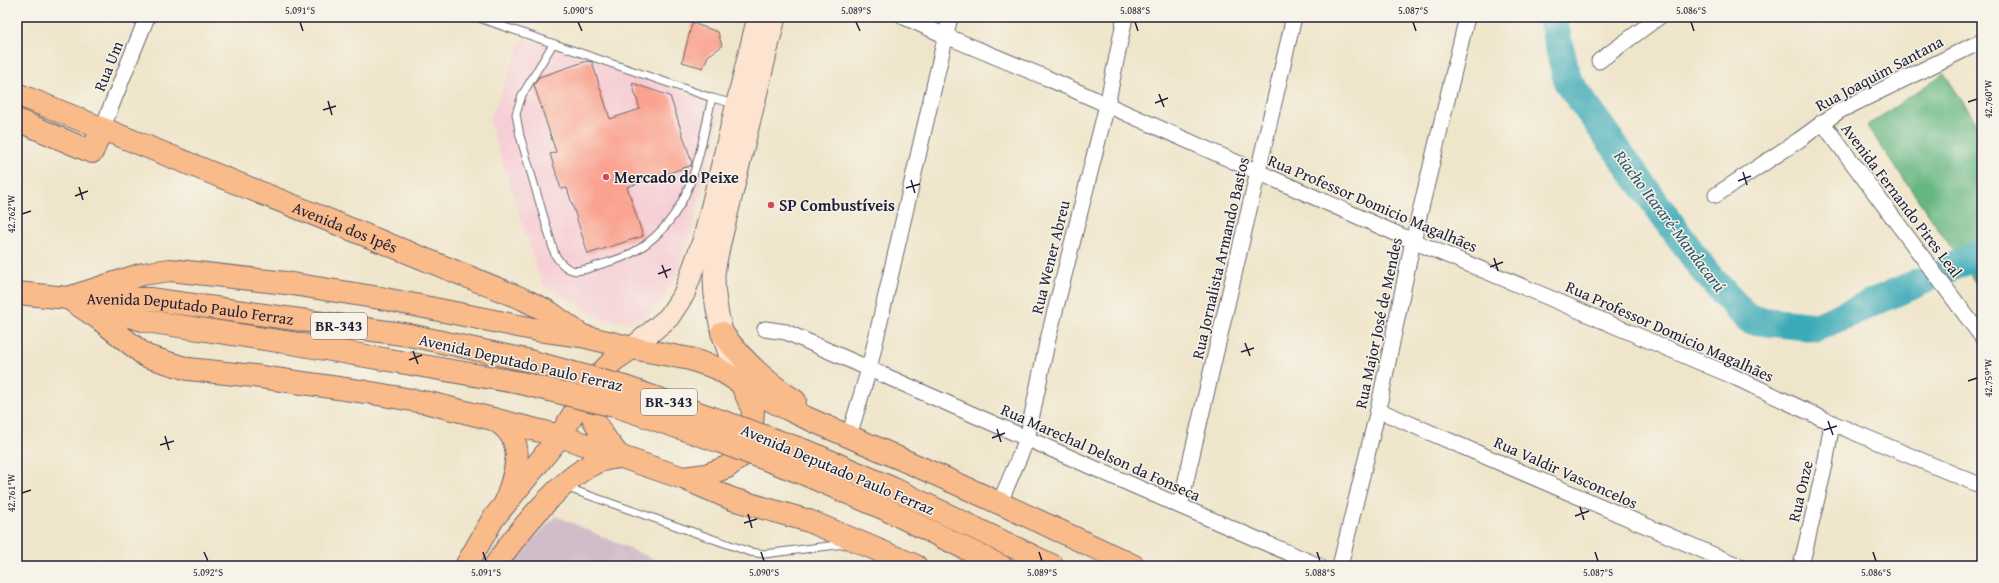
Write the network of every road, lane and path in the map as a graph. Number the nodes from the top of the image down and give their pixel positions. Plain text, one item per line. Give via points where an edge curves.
1 (147, 17) edge
2 (476, 17) edge
3 (904, 17) edge
4 (950, 17) edge
5 (1124, 17) edge
6 (1294, 17) edge
7 (1467, 17) edge
8 (1659, 17) edge
9 (760, 20) edge
10 (946, 36) junction
11 (1982, 41) edge
12 (553, 44) junction
13 (1599, 61) dead end
14 (17, 94) edge
15 (712, 98) junction
16 (1107, 105) junction
17 (745, 107) junction
18 (17, 120) edge
19 (1822, 122) junction
20 (102, 129) junction
21 (1258, 173) junction
22 (1716, 195) dead end
23 (712, 241) junction
24 (1414, 241) junction
25 (17, 293) edge
26 (68, 298) junction
27 (765, 329) dead end
28 (722, 333) junction
29 (582, 336) junction
30 (1982, 337) edge
31 (632, 348) junction
32 (869, 369) junction
33 (741, 383) junction
34 (587, 394) junction
35 (1378, 410) junction
36 (490, 417) junction
37 (1832, 423) junction
38 (846, 434) junction
39 (560, 436) junction
40 (1027, 439) junction
41 (620, 457) junction
42 (683, 478) junction
43 (1982, 486) edge
44 (563, 487) junction
45 (1000, 502) junction
46 (505, 504) junction
47 (1180, 506) junction
48 (861, 541) junction
49 (1045, 562) edge
50 (466, 566) edge
51 (494, 566) edge
52 (916, 566) edge
53 (1001, 566) edge
54 (1134, 566) edge
55 (1319, 566) edge
56 (1340, 566) edge
57 (1739, 566) edge
58 (1801, 566) edge

1 - 20 street, Rua Um
2 - 12 lane
3 - 10 street, Rua Professor Domicio Magalhães
4 - 10 street
5 - 16 street, Rua Wener Abreu
6 - 21 street, Rua Jornalista Armando Bastos
7 - 24 street, Rua Major José de Mendes
8 - 13 street
9 - 17 main road
10 - 16 street, Rua Professor Domicio Magalhães
10 - 32 street
11 - 19 street, Rua Joaquim Santana via 1873,93
12 - 15 lane
12 - 15 lane via 522,94 516,114 520,136 555,255 561,265 572,271 584,271 630,255 661,230 684,201 693,178
14 - 20 main road, Avenida dos Ipês
15 - 17 lane
16 - 21 street, Rua Professor Domicio Magalhães
16 - 40 street, Rua Wener Abreu via 1047,344
17 - 23 main road
18 - 20 main road via 92,152
19 - 22 street, Rua Joaquim Santana
19 - 30 street, Avenida Fernando Pires Leal
20 - 29 main road, Avenida dos Ipês via 523,299 549,312
21 - 24 street, Rua Professor Domicio Magalhães
21 - 47 street, Rua Jornalista Armando Bastos
23 - 28 main road via 716,304
23 - 31 main road via 669,317
24 - 35 street, Rua Major José de Mendes
24 - 37 street, Rua Professor Domicio Magalhães via 1730,375
25 - 26 main road, Avenida Deputado Paulo Ferraz / BR-343
26 - 29 main road via 144,274 170,270 380,298 538,330
26 - 36 main road via 146,356 188,369 366,392
26 - 49 main road, Avenida Deputado Paulo Ferraz / BR-343, bridge via 150,299 409,335 526,360 625,387 809,452
26 - 53 main road, Avenida Deputado Paulo Ferraz / BR-343, bridge via 146,321 306,345 521,383 619,407 802,473 885,509
27 - 32 street, Rua Marechal Delson da Fonseca via 786,332
28 - 33 main road via 728,356
28 - 38 main road via 739,356 760,375
29 - 31 main road
31 - 33 main road via 690,359 717,368
31 - 34 main road via 614,360 594,380
32 - 38 street
32 - 40 street, Rua Marechal Delson da Fonseca
33 - 38 main road via 779,406
33 - 42 main road via 753,410 751,438 744,454 727,467 706,475
34 - 39 main road
34 - 41 main road via 595,425
35 - 56 street, Rua Major José de Mendes
35 - 57 street, Rua Valdir Vasconcelos
36 - 39 main road
36 - 46 main road via 507,429 517,446 515,472
37 - 43 street, Rua Professor Domicio Magalhães
37 - 58 street, Rua Onze via 1825,465
38 - 45 main road
39 - 41 main road
39 - 46 main road
40 - 45 street, Rua Wener Abreu
40 - 47 street, Rua Marechal Delson da Fonseca
41 - 42 main road
41 - 44 main road via 594,463
42 - 48 main road via 732,499 809,521
44 - 48 lane via 750,552 764,554
44 - 51 main road via 519,532
45 - 54 main road
46 - 50 main road via 493,519
47 - 55 street, Rua Marechal Delson da Fonseca
48 - 52 main road

